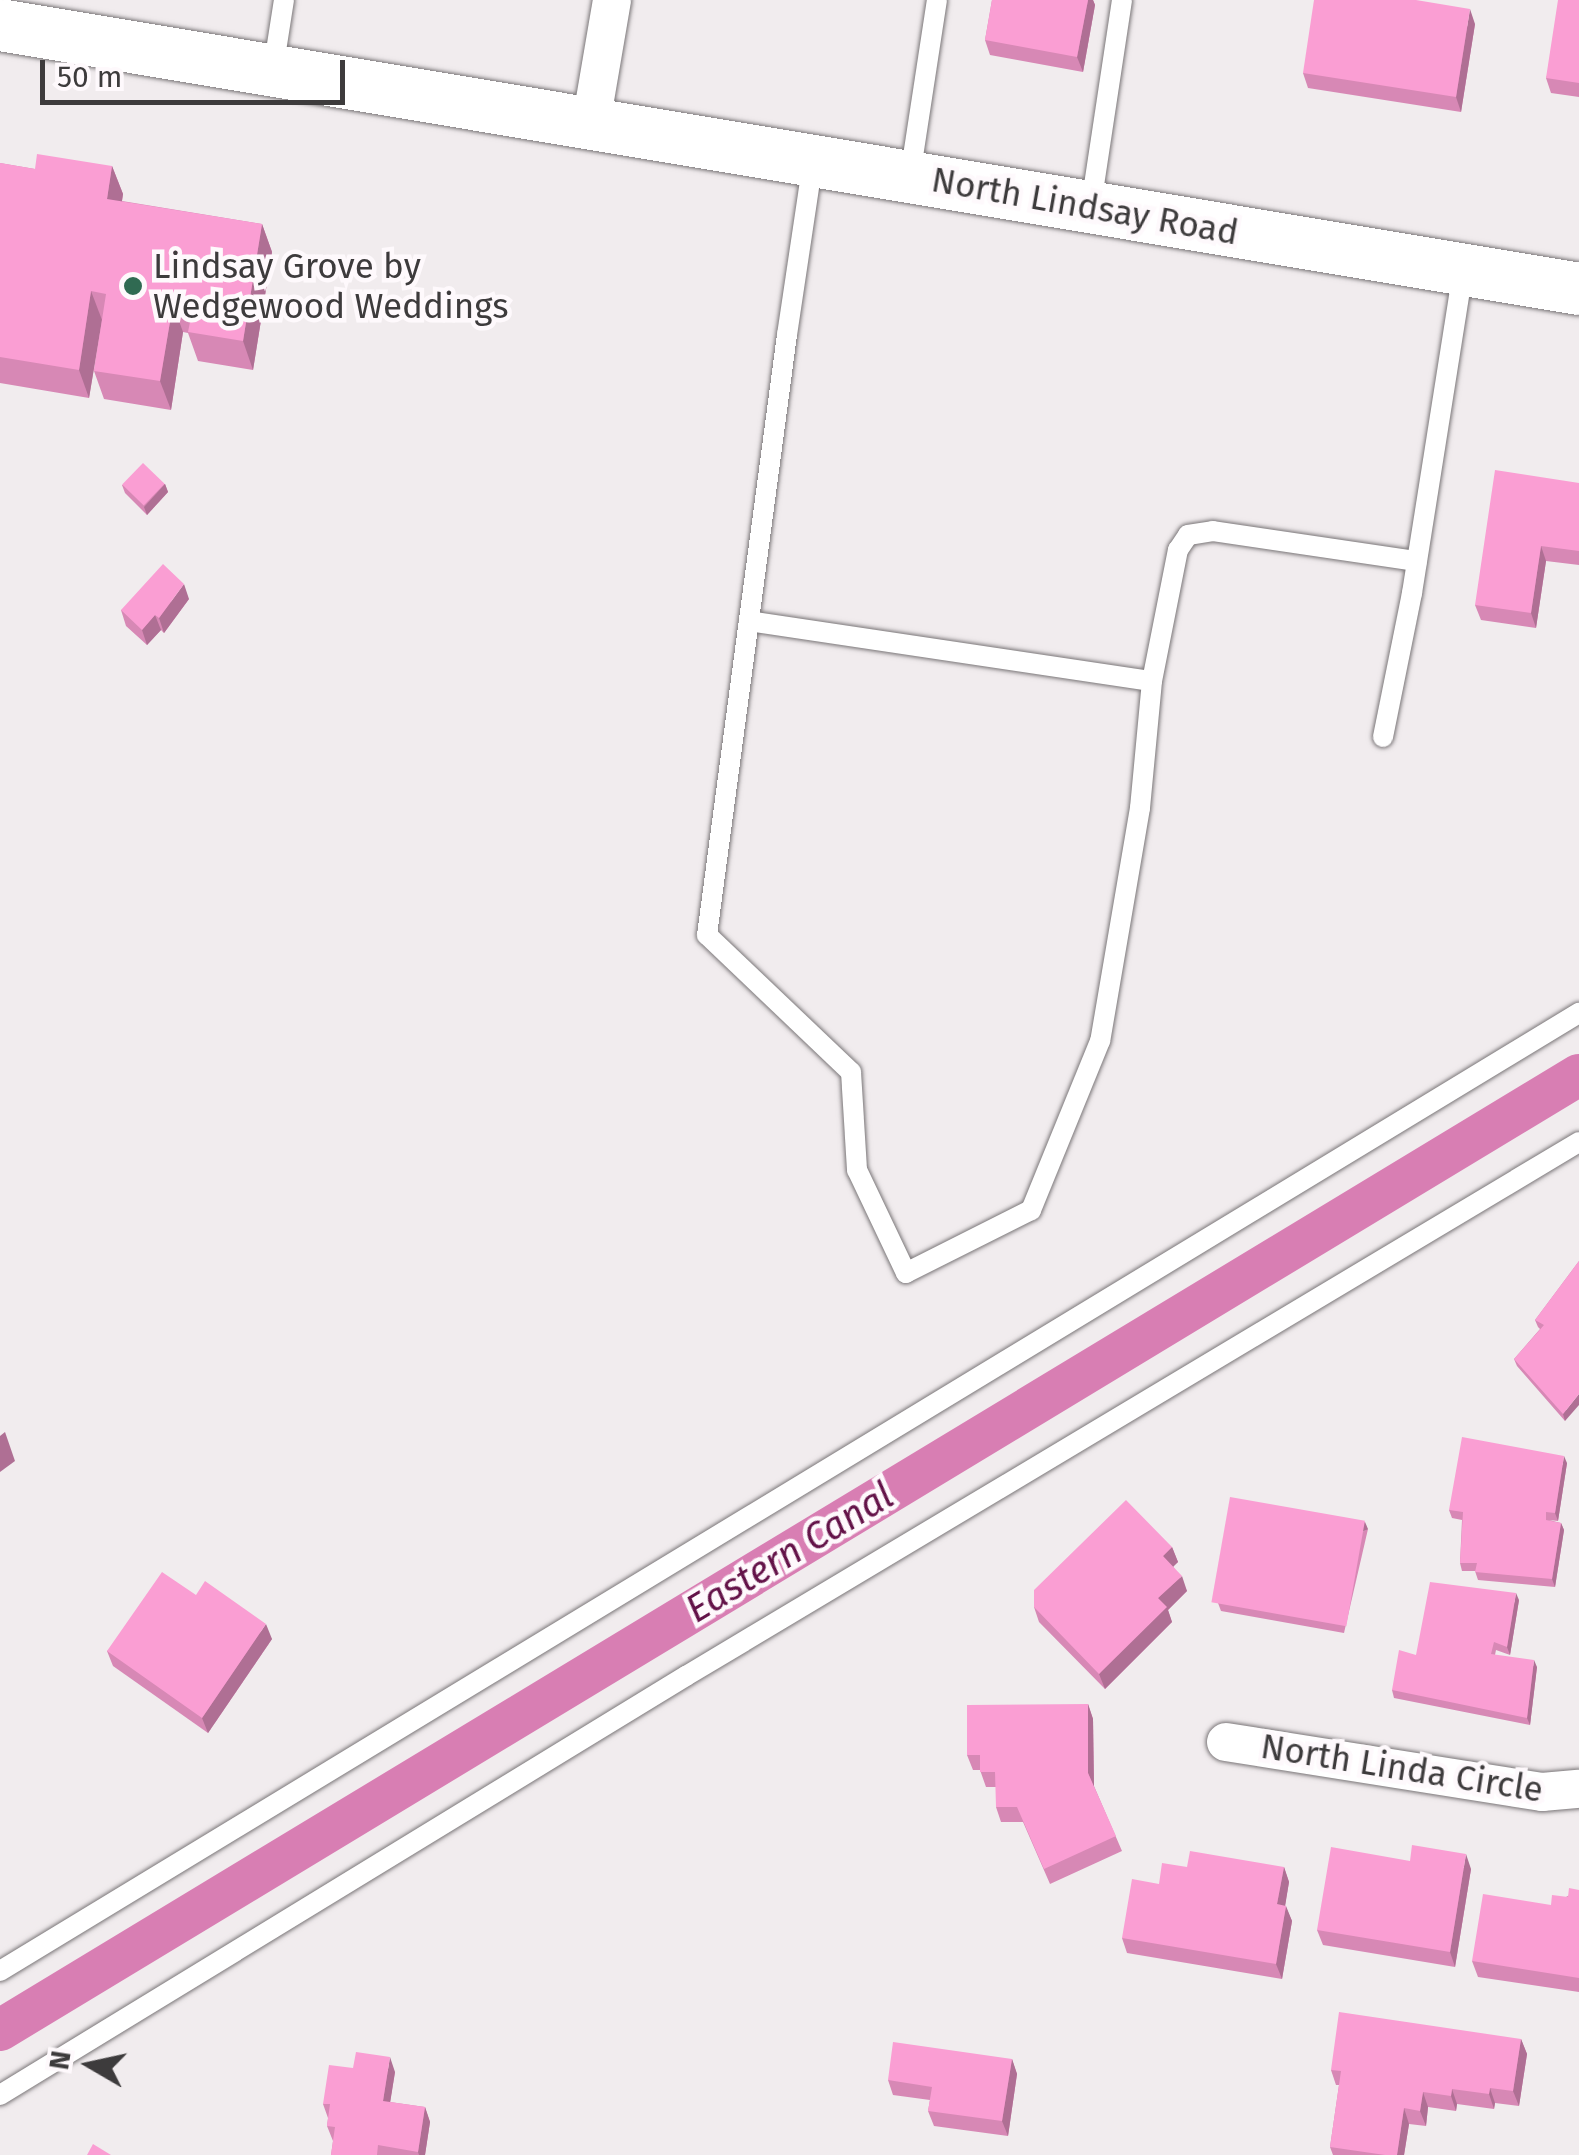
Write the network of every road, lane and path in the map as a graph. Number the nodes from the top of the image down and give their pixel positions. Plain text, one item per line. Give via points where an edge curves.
1 (284, 0) edge
2 (612, 0) edge
3 (938, 0) edge
4 (1122, 0) edge
5 (17, 23) edge
6 (272, 70) junction
7 (591, 124) junction
8 (814, 160) junction
9 (910, 176) junction
10 (1090, 206) junction
11 (1464, 270) junction
12 (1579, 289) edge
13 (1417, 561) junction
14 (749, 621) junction
15 (1152, 681) junction
16 (1383, 737) dead end
17 (1579, 1014) edge
18 (1579, 1142) edge
19 (1226, 1742) dead end
20 (1579, 1789) edge
21 (0, 1971) edge
22 (0, 2095) edge

1 - 6 lane
2 - 7 street
3 - 9 lane
4 - 10 lane
5 - 6 main road, North Lindsay Road
6 - 7 main road, North Lindsay Road
7 - 8 main road, North Lindsay Road
8 - 9 main road, North Lindsay Road
8 - 14 lane
9 - 10 main road, North Lindsay Road
10 - 11 main road, North Lindsay Road
11 - 12 main road, North Lindsay Road
11 - 13 lane
13 - 15 lane via 1213,531 1188,535 1178,550
13 - 16 lane
14 - 15 lane
14 - 15 lane via 706,935 850,1072 857,1170 906,1272 1031,1210 1100,1042 1140,808
17 - 21 lane
18 - 22 lane
19 - 20 street, North Linda Circle via 1542,1792

